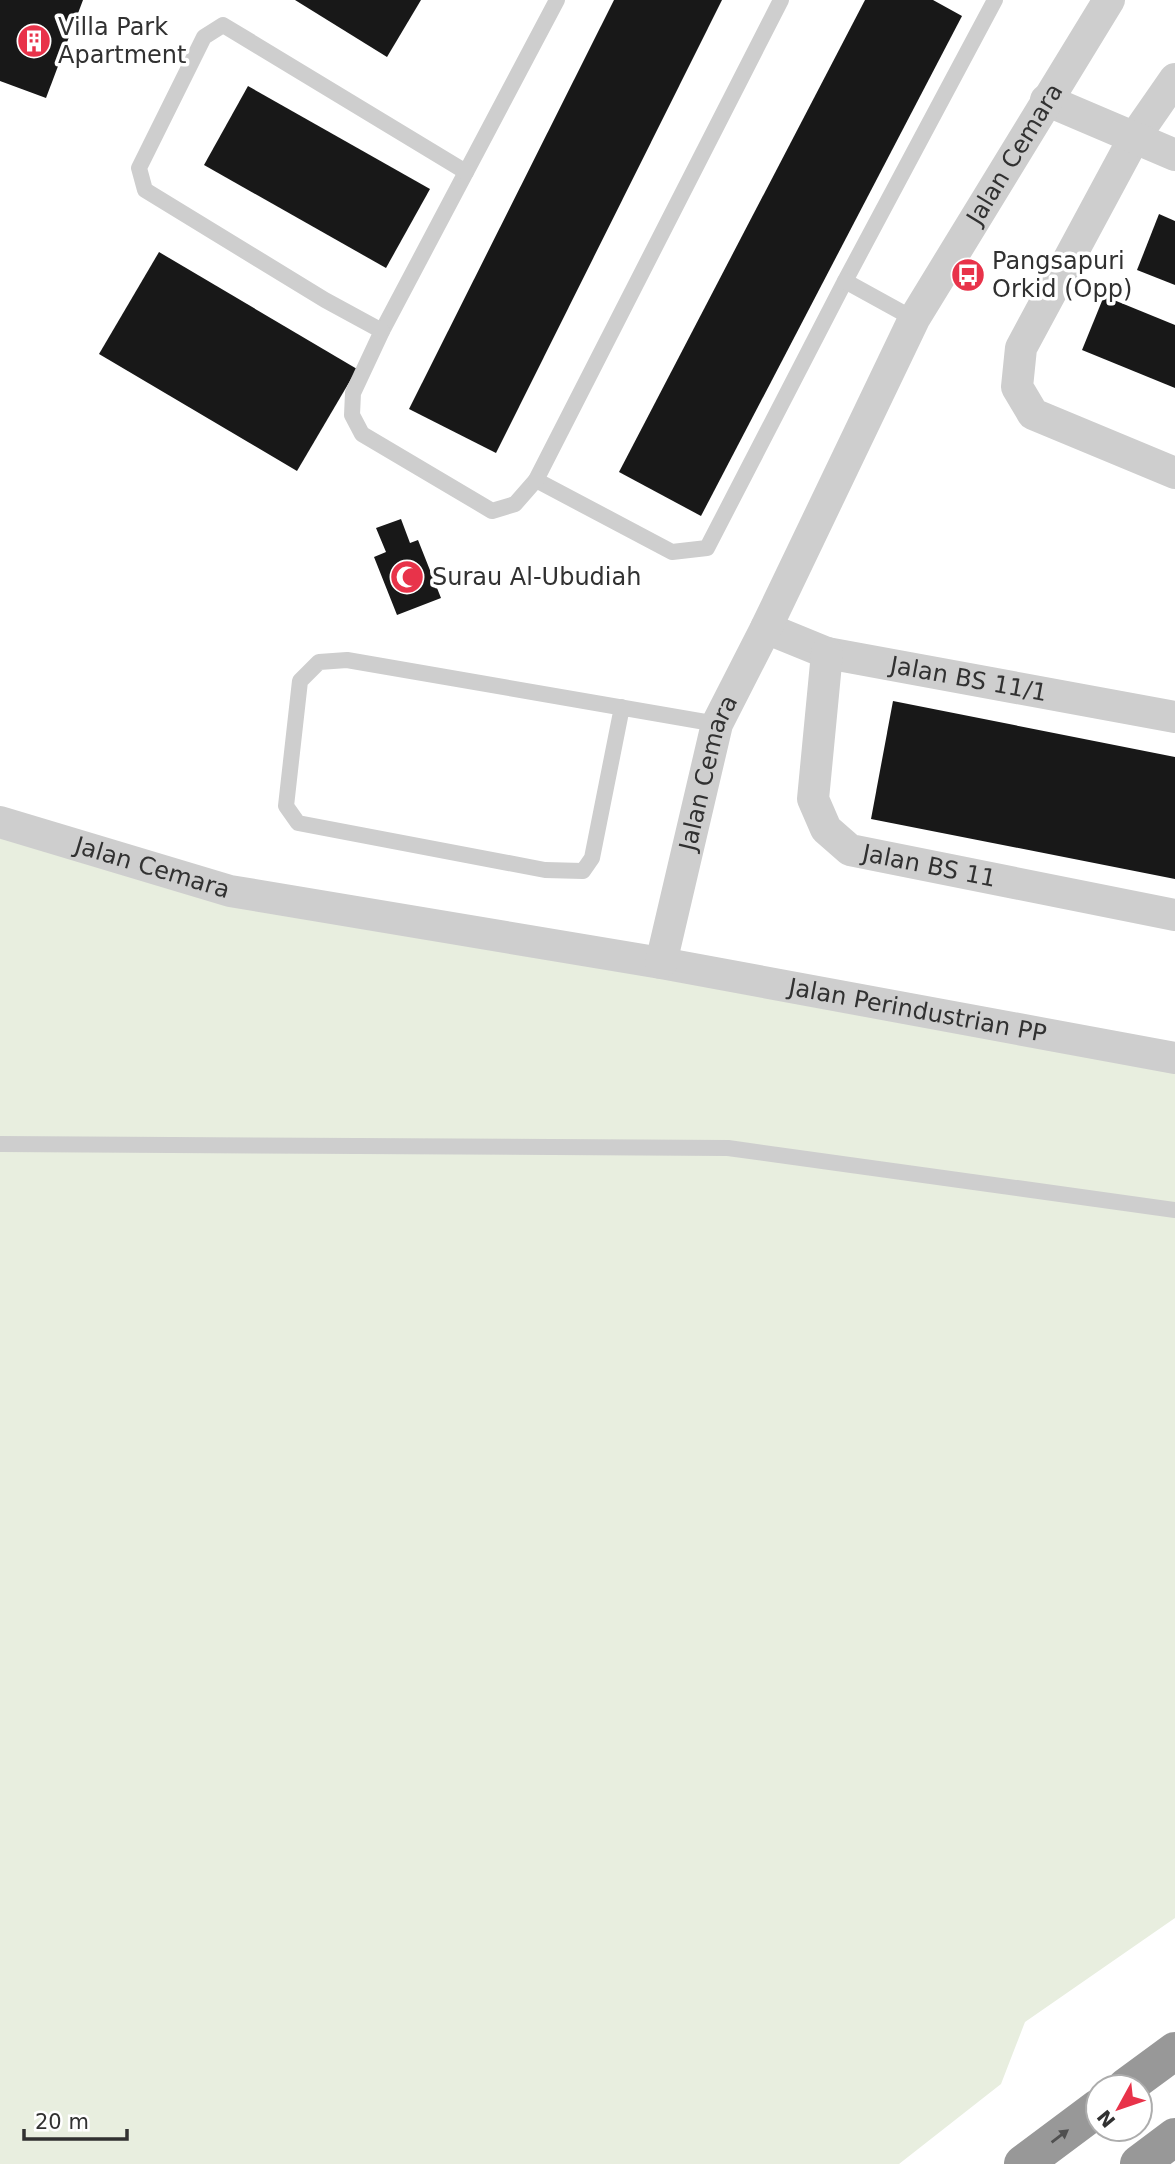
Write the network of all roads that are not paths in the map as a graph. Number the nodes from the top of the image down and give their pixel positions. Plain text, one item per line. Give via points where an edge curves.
1 (557, 0) edge
2 (781, 0) edge
3 (995, 0) edge
4 (1109, 0) edge
5 (1175, 79) edge
6 (1046, 100) junction
7 (1134, 138) junction
8 (1175, 155) edge
9 (466, 172) junction
10 (845, 281) junction
11 (914, 318) junction
12 (382, 331) junction
13 (1175, 473) edge
14 (536, 480) junction
15 (766, 628) junction
16 (827, 653) junction
17 (622, 708) junction
18 (1175, 717) edge
19 (717, 724) junction
20 (0, 822) edge
21 (1175, 915) edge
22 (661, 963) junction
23 (1175, 1058) edge
24 (0, 1144) edge
25 (1175, 1210) edge
26 (1175, 2051) edge
27 (1145, 2073) edge
28 (1084, 2118) edge
29 (1175, 2137) edge
30 (1023, 2164) edge
31 (1139, 2164) edge

1 - 9 lane
2 - 14 lane
3 - 10 lane
4 - 6 street, Jalan Cemara
5 - 7 street
6 - 7 street
6 - 11 street, Jalan Cemara
7 - 8 street
7 - 13 street via 1021,348 1017,387 1033,414
9 - 12 lane
9 - 12 lane via 223,25 204,37 139,168 145,190
10 - 11 lane
10 - 14 lane via 707,548 672,552
11 - 15 street, Jalan Cemara
12 - 14 lane via 353,393 352,415 362,434 492,510 515,504
15 - 16 street, Jalan BS 11/1
15 - 19 street, Jalan Cemara
16 - 18 street, Jalan BS 11/1
16 - 21 street, Jalan BS 11 via 813,799 825,830 850,850
17 - 17 lane via 347,660 319,662 300,681 286,806 298,822 545,870 583,871 592,858
17 - 19 lane
19 - 22 street, Jalan Cemara
20 - 22 street, Jalan Cemara via 230,891
22 - 23 street, Jalan Perindustrian PP
24 - 25 lane via 728,1148
26 - 27 highway
30 -> 28 highway
29 - 31 highway

